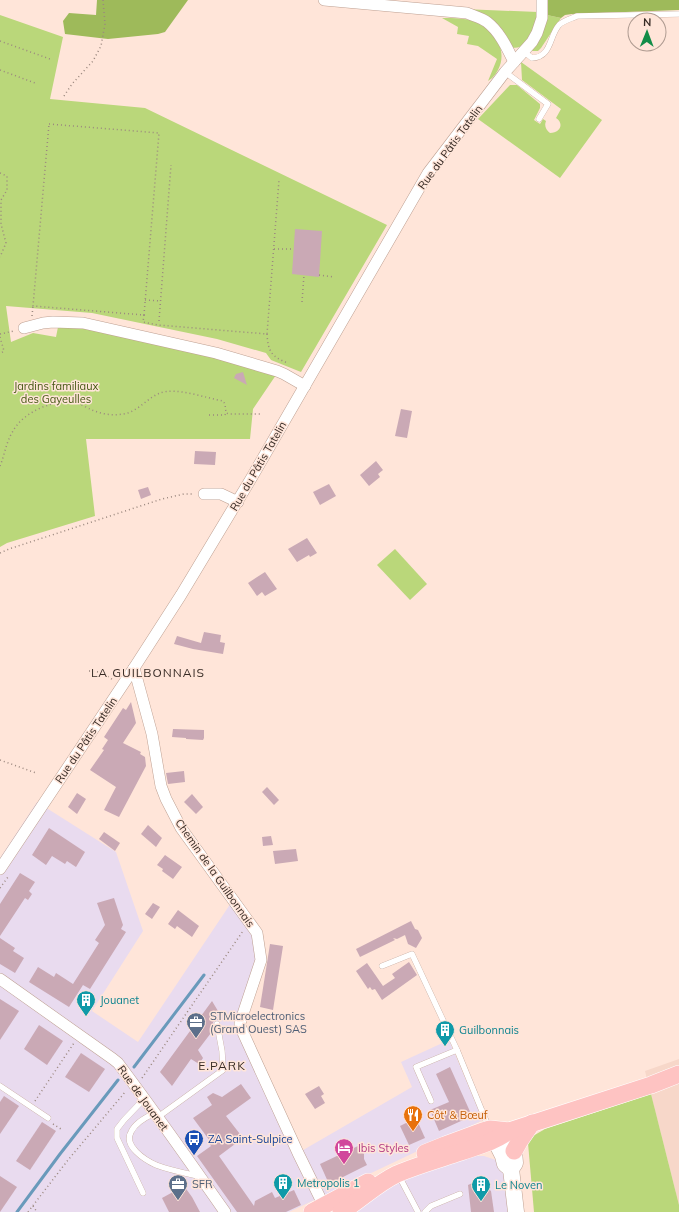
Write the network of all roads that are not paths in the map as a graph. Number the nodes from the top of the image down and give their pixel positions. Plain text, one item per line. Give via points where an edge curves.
1 (324, 0) edge
2 (542, 0) edge
3 (679, 14) edge
4 (524, 51) junction
5 (514, 62) junction
6 (505, 72) junction
7 (539, 119) dead end
8 (24, 328) road end
9 (305, 386) junction
10 (204, 494) road end
11 (238, 502) junction
12 (134, 668) junction
13 (0, 869) edge
14 (382, 966) dead end
15 (0, 979) edge
16 (217, 1024) dead end
17 (457, 1050) junction
18 (679, 1074) edge
19 (0, 1086) edge
20 (144, 1099) junction
21 (431, 1101) dead end
22 (156, 1115) junction
23 (48, 1118) dead end
24 (532, 1123) junction
25 (499, 1134) junction
26 (514, 1151) junction
27 (511, 1169) junction
28 (398, 1174) junction
29 (198, 1176) junction
30 (143, 1193) dead end
31 (460, 1194) dead end
32 (318, 1209) edge
33 (225, 1212) edge
34 (341, 1212) edge
35 (418, 1212) edge
36 (425, 1212) edge
37 (516, 1212) edge

1 - 5 street via 472,15 492,26
2 - 4 street, Rue du Pâtis Tatelin via 542,18 537,33
3 - 4 lane via 577,16 559,26 542,55 532,58
4 - 5 street, Rue du Pâtis Tatelin
5 - 6 street, Rue du Pâtis Tatelin
6 - 7 lane via 548,104
6 - 9 street, Rue du Pâtis Tatelin via 428,173
8 - 9 street via 53,322 83,323 216,353 284,374
9 - 11 street, Rue du Pâtis Tatelin
10 - 11 street via 221,494
11 - 12 street, Rue du Pâtis Tatelin
12 - 13 street, Rue du Pâtis Tatelin
12 - 32 street, Chemin de la Guilbonnais via 166,799 181,828 257,933 261,960 240,1026 298,1153
14 - 17 lane via 412,954
15 - 20 street, Rue de Jouanet via 114,1058
16 - 22 lane via 223,1070
17 - 21 lane via 416,1067
17 - 25 lane
18 - 24 main road
19 - 23 lane
20 - 22 street, Rue de Jouanet
20 - 30 lane via 117,1129 117,1138
22 - 29 street, Rue de Jouanet
22 - 29 lane via 142,1120 131,1130 129,1138 132,1146 141,1157 157,1165
24 - 25 main road
24 - 26 main road
25 - 26 main road via 511,1144
25 - 27 main road via 505,1164
25 - 28 main road
25 - 32 main road via 476,1133 428,1152
26 - 27 main road
27 - 37 main road
28 - 34 main road via 380,1183
28 - 35 lane
29 - 33 street, Rue de Jouanet
31 - 36 lane via 431,1206

